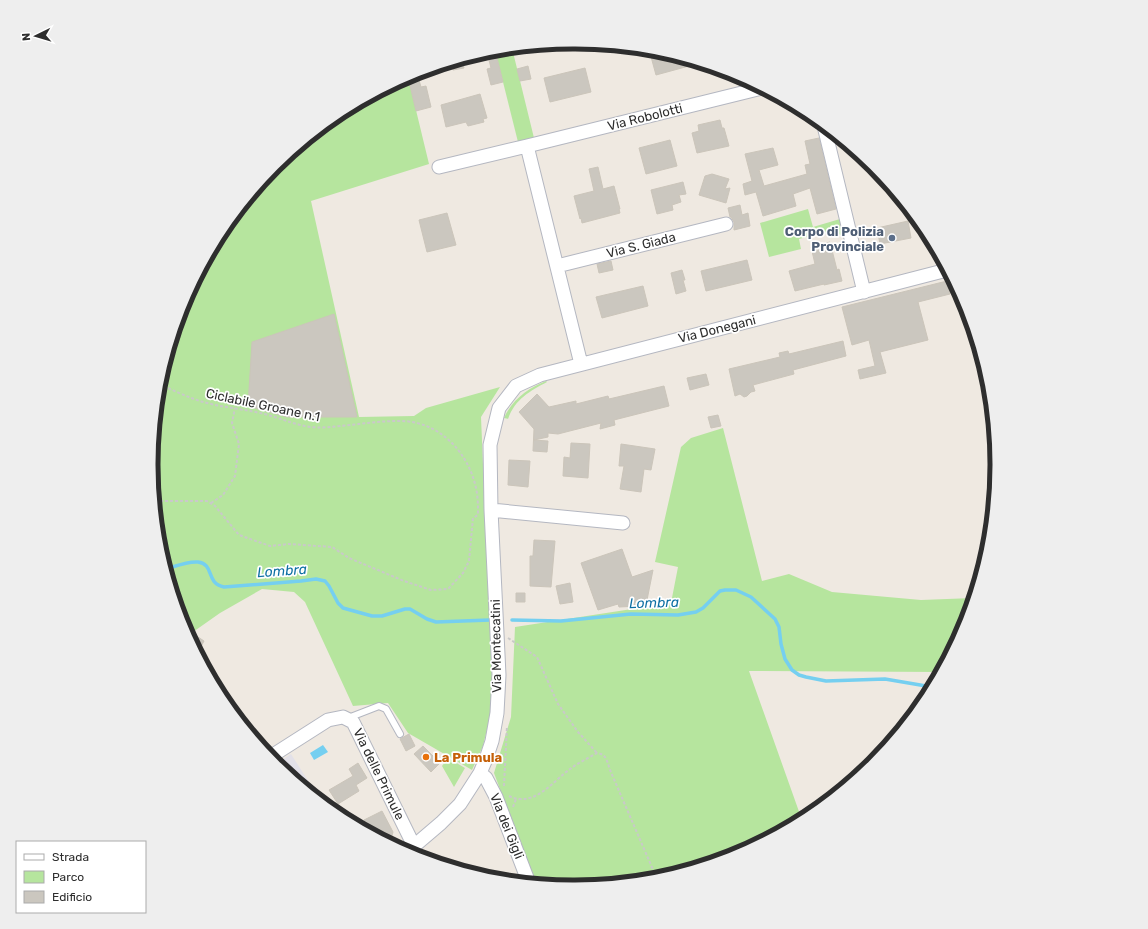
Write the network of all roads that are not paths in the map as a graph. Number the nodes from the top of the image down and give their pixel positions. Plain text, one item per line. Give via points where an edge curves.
1 (754, 90) edge
2 (826, 134) edge
3 (527, 146) junction
4 (439, 167) dead end
5 (726, 224) dead end
6 (557, 266) junction
7 (942, 271) edge
8 (864, 292) junction
9 (581, 364) junction
10 (499, 408) joint
11 (491, 510) junction
12 (623, 523) dead end
13 (347, 719) junction
14 (400, 734) dead end
15 (276, 753) edge
16 (480, 773) junction
17 (409, 846) edge
18 (413, 847) edge
19 (527, 877) edge

1 - 3 street, Via Robolotti
2 - 8 street
3 - 4 street, Via Robolotti
3 - 6 street
5 - 6 street, Via S. Giada
6 - 9 street
7 - 8 street, Via Donegani
8 - 9 street, Via Donegani
9 - 10 street, Via Donegani via 540,374 516,386
10 - 11 street, Via Montecatini via 490,445
11 - 12 street
11 - 16 street, Via Montecatini via 499,675 497,713 492,741
13 - 14 lane via 379,706 386,709
13 - 15 street, Via delle Primule via 343,717 328,720
13 - 17 street, Via delle Primule via 353,722
16 - 18 street, Via Montecatini via 460,804
16 - 19 street, Via dei Gigli via 486,778 496,796

